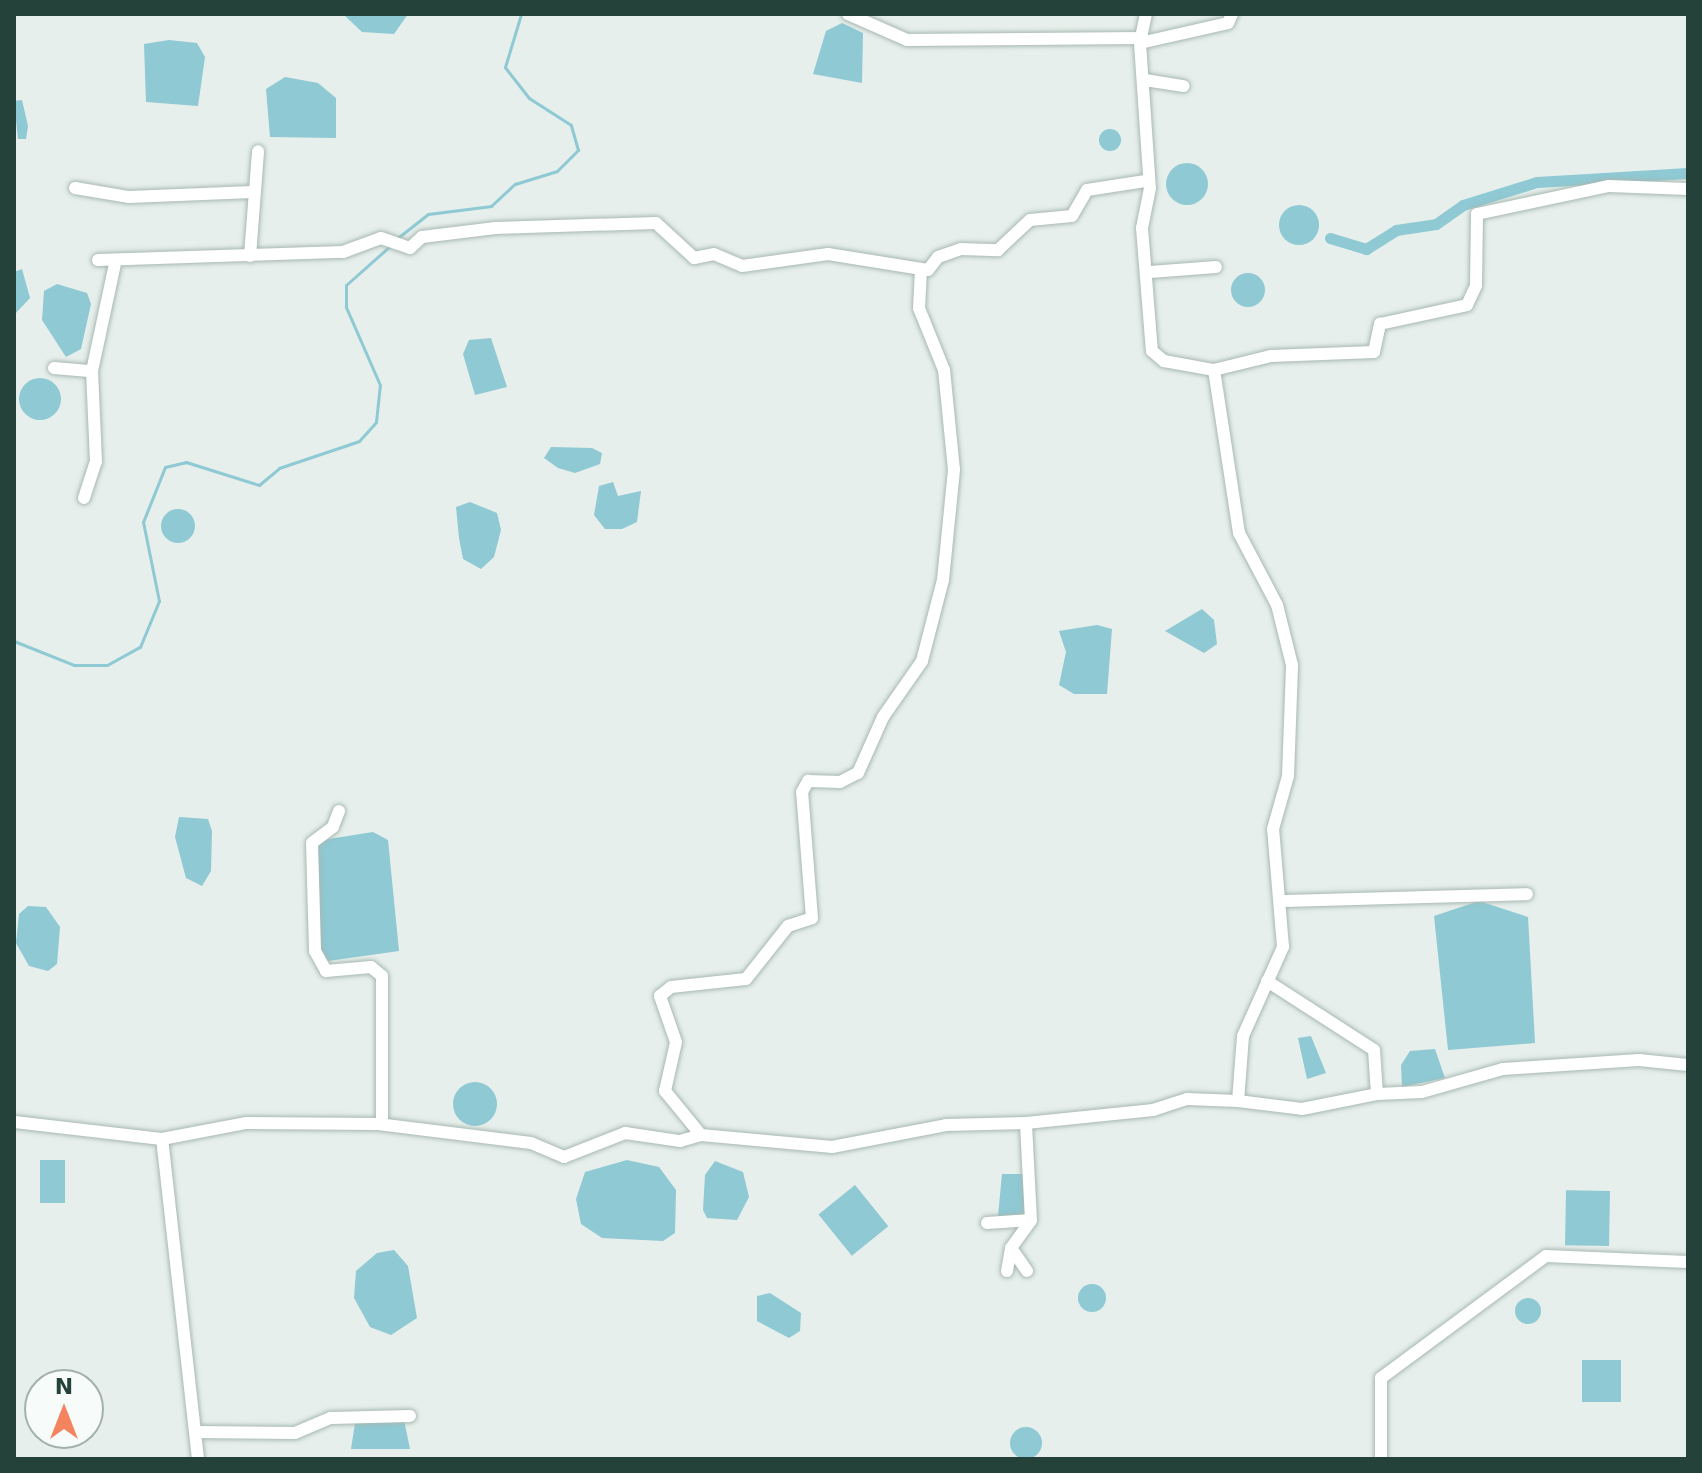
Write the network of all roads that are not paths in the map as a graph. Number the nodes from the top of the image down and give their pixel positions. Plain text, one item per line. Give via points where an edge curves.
1 (848, 14) edge
2 (1146, 14) edge
3 (1232, 14) edge
4 (1141, 40) junction
5 (1145, 80) junction
6 (1184, 86) dead end
7 (258, 151) dead end
8 (1145, 181) junction
9 (75, 188) dead end
10 (1688, 189) edge
11 (252, 192) junction
12 (250, 256) junction
13 (98, 260) dead end
14 (115, 264) junction
15 (1216, 267) dead end
16 (921, 271) junction
17 (1150, 272) junction
18 (54, 368) dead end
19 (1214, 370) junction
20 (92, 371) junction
21 (84, 498) dead end
22 (339, 811) dead end
23 (1527, 894) dead end
24 (1282, 901) junction
25 (1267, 981) junction
26 (1688, 1065) edge
27 (1377, 1094) junction
28 (1238, 1101) junction
29 (14, 1122) edge
30 (1026, 1123) junction
31 (382, 1124) junction
32 (701, 1135) junction
33 (162, 1139) junction
34 (1031, 1220) junction
35 (987, 1223) dead end
36 (1011, 1248) junction
37 (1688, 1262) edge
38 (1007, 1271) dead end
39 (1027, 1271) dead end
40 (410, 1416) dead end
41 (195, 1432) junction
42 (198, 1459) edge
43 (1381, 1459) edge

1 - 4 street via 907,40
2 - 4 street
3 - 4 street via 1228,23
4 - 5 street
5 - 6 street
5 - 8 street
7 - 11 street
8 - 16 street via 1087,190 1072,216 1030,220 998,250 961,249
8 - 17 street
9 - 11 street via 129,197
10 - 19 street via 1609,186 1477,214 1476,286 1467,305 1380,324 1374,352 1271,356
11 - 12 street
12 - 14 street
12 - 16 street via 343,252 381,238 410,248 422,237 495,228 656,223 694,258 714,254 742,266 828,254
13 - 14 street
14 - 20 street
15 - 17 street
16 - 32 street via 919,308 944,370 954,470 943,580 922,661 883,717 858,773 840,782 808,781 802,792 812,918 788,926 746,979 671,987 660,996 676,1042 665,1091
17 - 19 street via 1152,351 1164,361
18 - 20 street
19 - 24 street via 1239,533 1277,605 1292,665 1288,776 1273,829
20 - 21 street via 96,462
22 - 31 street via 333,827 312,843 315,951 326,971 371,967 382,976
23 - 24 street
24 - 25 street via 1283,947
25 - 27 street via 1374,1050
25 - 28 street via 1243,1036
26 - 27 street via 1639,1060 1503,1069 1422,1092
27 - 28 street via 1302,1109
28 - 30 street via 1187,1099 1153,1110
29 - 33 street
30 - 32 street via 946,1125 832,1147
30 - 34 street
31 - 32 street via 531,1143 564,1157 625,1133 680,1141
31 - 33 street via 246,1123
33 - 41 street
34 - 35 street
34 - 36 street
36 - 38 street
36 - 39 street
37 - 43 street via 1546,1256 1381,1378
40 - 41 street via 331,1418 295,1433
41 - 42 street

